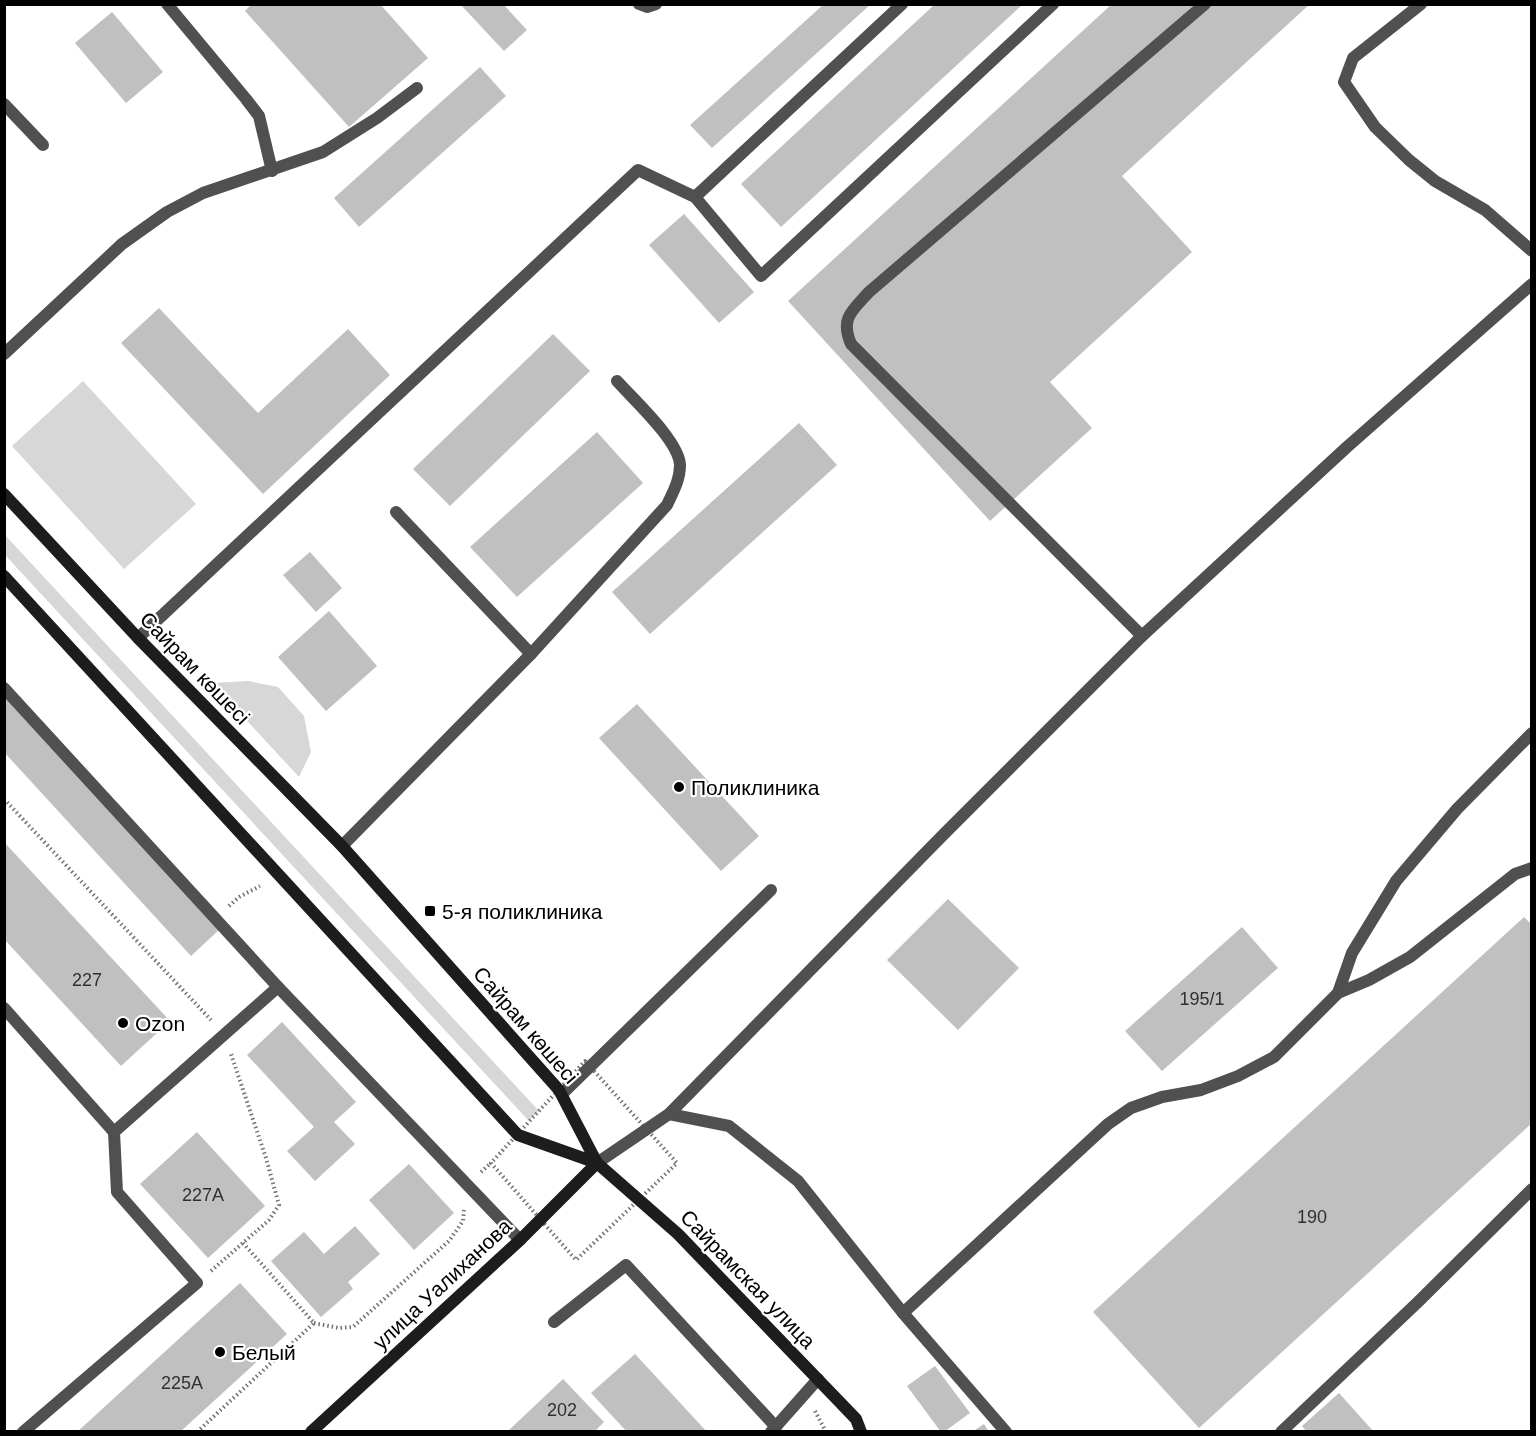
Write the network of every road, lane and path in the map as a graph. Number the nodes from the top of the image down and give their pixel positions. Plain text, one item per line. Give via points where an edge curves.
1 (167, 4) edge
2 (639, 4) edge
3 (656, 4) edge
4 (902, 4) edge
5 (1053, 4) edge
6 (1205, 4) edge
7 (1421, 4) edge
8 (417, 88) dead end
9 (4, 104) edge
10 (43, 145) dead end
11 (273, 171) junction
12 (695, 197) junction
13 (1532, 251) edge
14 (1532, 284) edge
15 (4, 354) edge
16 (617, 381) dead end
17 (4, 494) edge
18 (396, 512) dead end
19 (4, 576) edge
20 (1142, 636) junction
21 (138, 638) junction
22 (531, 654) junction
23 (4, 688) edge
24 (1532, 733) edge
25 (4, 799) edge
26 (342, 846) junction
27 (1532, 868) edge
28 (771, 890) dead end
29 (278, 987) junction
30 (1338, 993) junction
31 (4, 1008) edge
32 (224, 1035) junction
33 (562, 1094) junction
34 (669, 1114) junction
35 (114, 1132) junction
36 (491, 1163) dead end
37 (597, 1163) junction
38 (468, 1185) junction
39 (1532, 1189) edge
40 (520, 1240) junction
41 (243, 1243) junction
42 (197, 1283) junction
43 (903, 1312) junction
44 (554, 1322) dead end
45 (314, 1323) junction
46 (818, 1379) junction
47 (773, 1429) edge
48 (23, 1431) edge
49 (197, 1431) edge
50 (311, 1431) edge
51 (861, 1431) edge
52 (1006, 1431) edge
53 (1281, 1431) edge

1 - 11 street via 259,116
2 - 3 street
4 - 12 street
5 - 12 street via 761,276
6 - 20 street via 869,292 847,318 846,332 851,344
7 - 13 street via 1353,58 1344,82 1375,127 1409,160 1435,181 1485,210
8 - 11 street via 323,152
9 - 10 street
11 - 15 street via 203,193 167,212 122,244
12 - 21 street via 638,170
14 - 20 street
16 - 22 street via 674,445 680,464 678,483 667,505
17 - 21 main road, Сайрам көшесі
18 - 22 street
19 - 37 main road via 518,1135
20 - 34 street
21 - 26 main road, Сайрам көшесі
22 - 26 street
23 - 29 street
24 - 30 street via 1457,809 1396,881 1353,953
25 - 32 path
26 - 33 main road, Сайрам көшесі
27 - 30 street via 1515,874 1410,957
28 - 33 street
29 - 32 street
29 - 38 street
30 - 43 street via 1274,1057 1220,1083 1131,1108 1108,1124
31 - 35 street
32 - 35 street
32 - 41 path via 279,1205 269,1220
33 - 37 main road, Сайрам көшесі
34 - 37 street
34 - 43 street via 729,1126 798,1181
35 - 42 street via 117,1192
36 - 38 path
37 - 40 main road, улица Уалиханова
37 - 46 main road, Сайрамская улица via 678,1234
38 - 40 street
38 - 45 path via 463,1221 449,1241 353,1327
39 - 53 street
40 - 50 main road, улица Уалиханова
41 - 42 path
41 - 45 path
42 - 48 street
43 - 52 street
44 - 47 street via 626,1265
45 - 49 path
46 - 47 street
46 - 51 main road, Сайрамская улица via 856,1419

